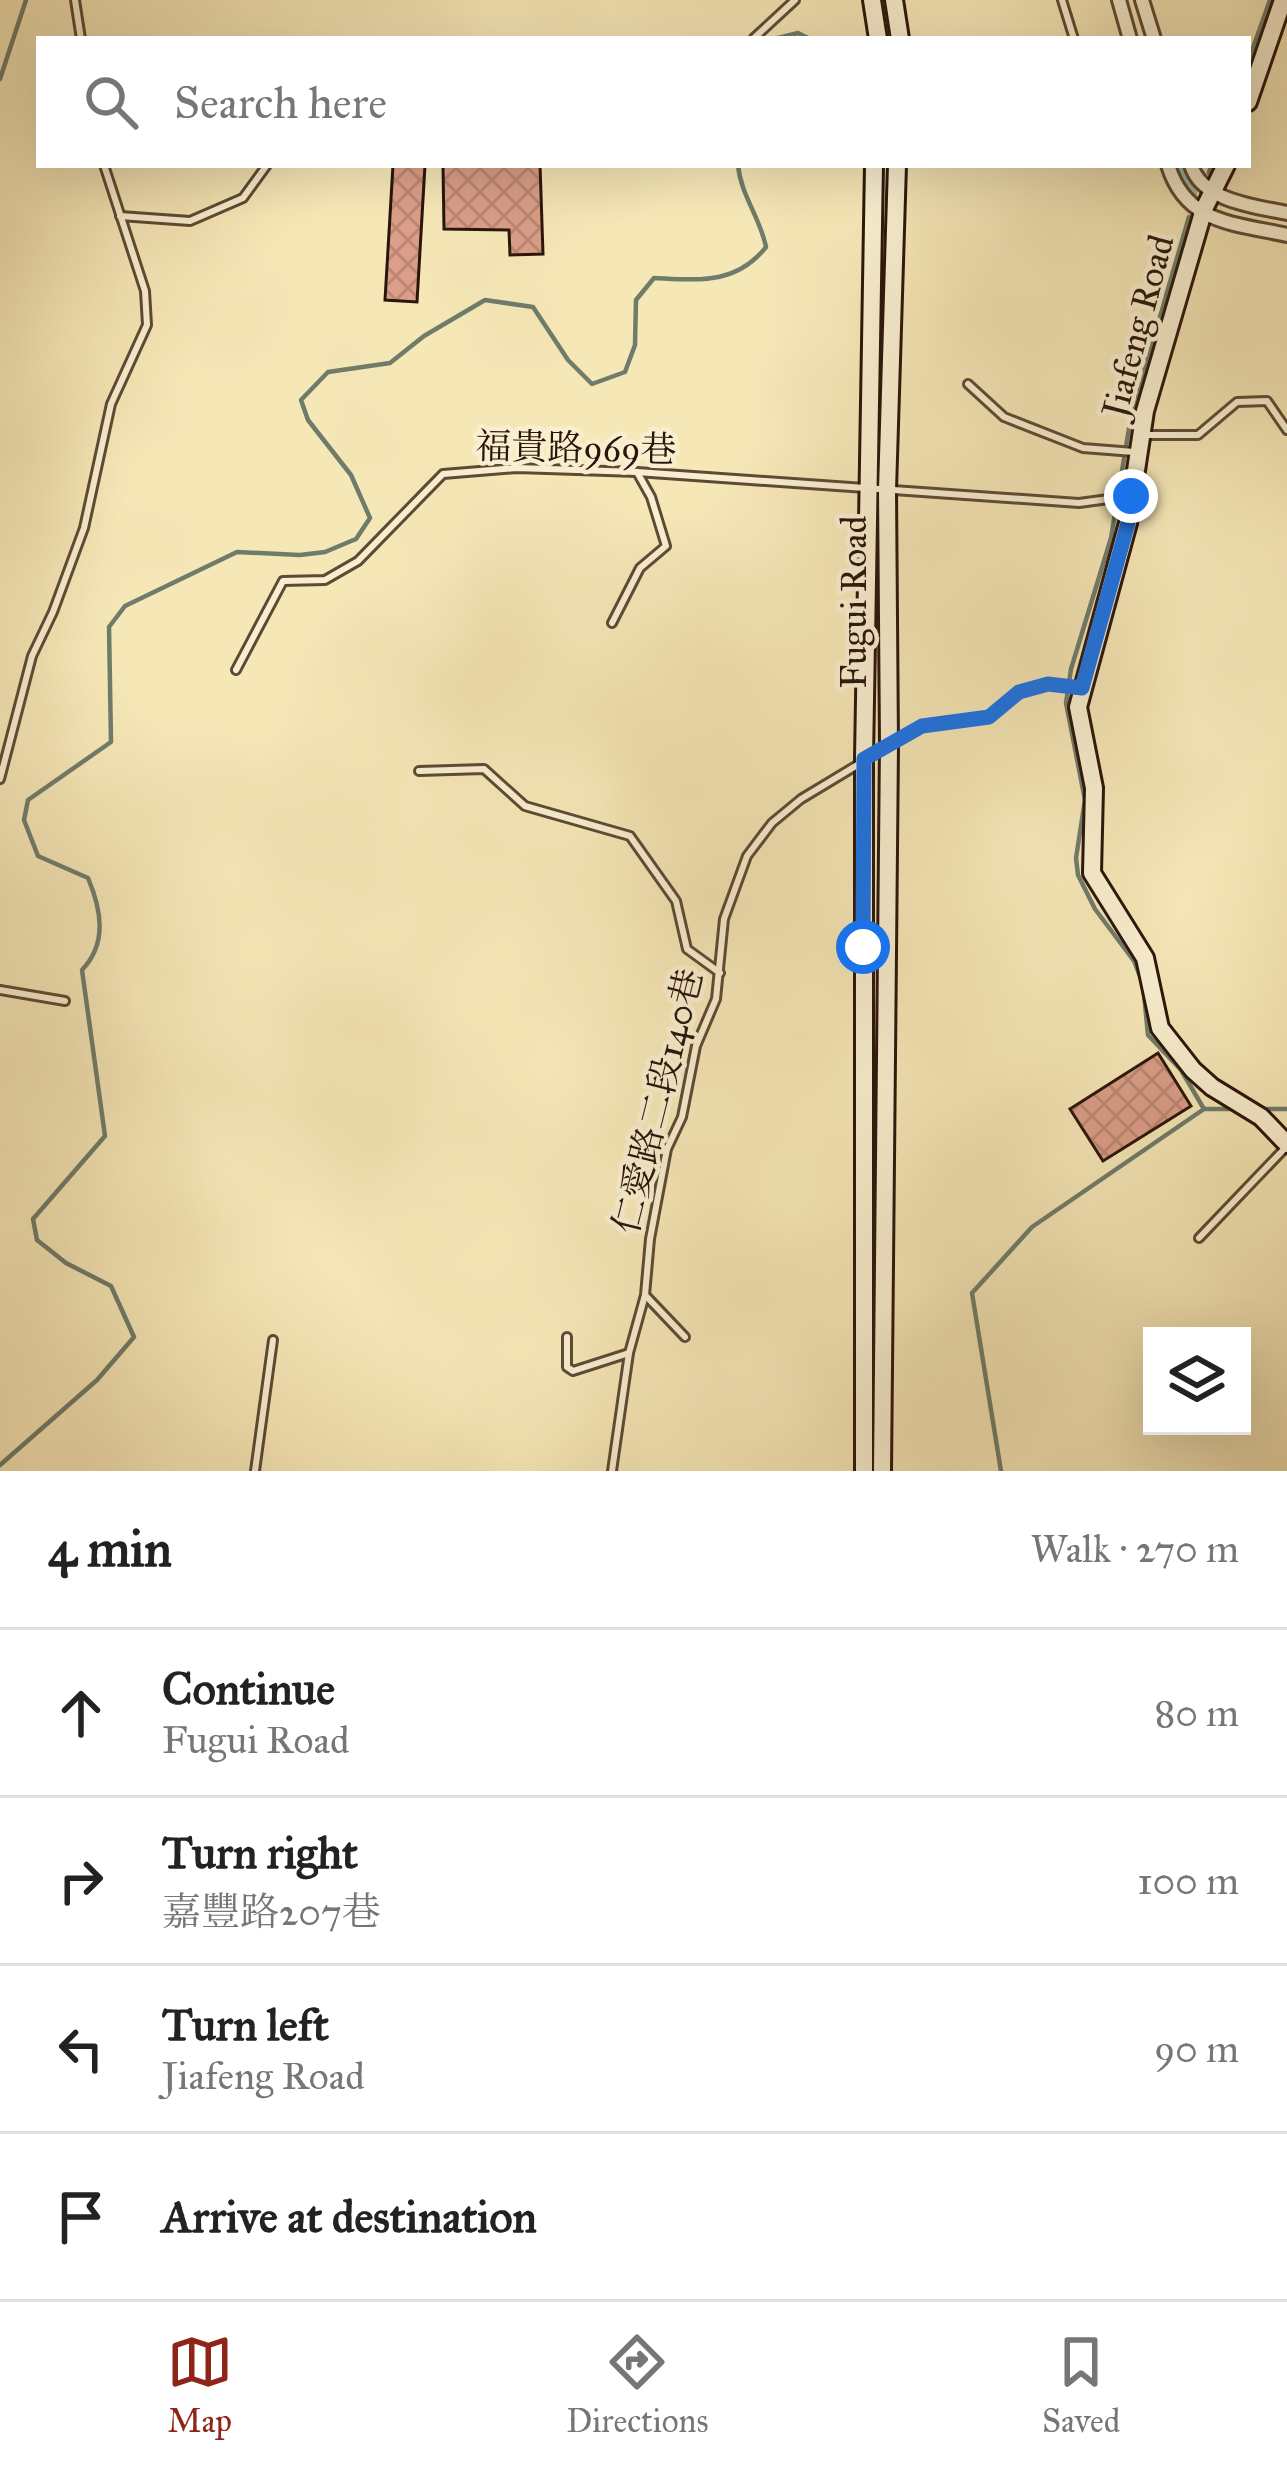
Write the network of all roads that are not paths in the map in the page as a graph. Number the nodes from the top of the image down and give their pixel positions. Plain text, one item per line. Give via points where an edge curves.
1 (75, 0) edge
2 (795, 0) edge
3 (872, 0) edge
4 (894, 0) edge
5 (1061, 0) edge
6 (1119, 0) edge
7 (1142, 0) edge
8 (1282, 0) edge
9 (81, 36) edge
10 (756, 36) edge
11 (878, 36) edge
12 (900, 36) edge
13 (1073, 36) edge
14 (1129, 36) edge
15 (1153, 36) edge
16 (1251, 93) edge
17 (105, 168) edge
18 (265, 168) edge
19 (874, 168) edge
20 (897, 168) edge
21 (1169, 168) edge
22 (1192, 168) edge
23 (1224, 168) edge
24 (1211, 191) junction
25 (1203, 213) junction
26 (1287, 213) edge
27 (121, 216) junction
28 (1287, 235) edge
29 (968, 384) dead end
30 (1287, 430) edge
31 (1139, 444) junction
32 (637, 472) junction
33 (867, 490) junction
34 (887, 490) junction
35 (1131, 496) junction
36 (612, 623) dead end
37 (236, 670) dead end
38 (1082, 688) junction
39 (889, 745) junction
40 (864, 759) junction
41 (419, 771) dead end
42 (0, 779) edge
43 (720, 973) junction
44 (0, 990) edge
45 (65, 1001) dead end
46 (1287, 1145) edge
47 (1199, 1238) dead end
48 (645, 1295) junction
49 (567, 1337) dead end
50 (685, 1337) dead end
51 (273, 1340) dead end
52 (629, 1353) junction
53 (255, 1471) edge
54 (612, 1471) edge
55 (864, 1471) edge
56 (882, 1471) edge

1 - 9 lane
2 - 10 lane
3 - 11 street
4 - 12 street
5 - 13 lane
6 - 14 street
7 - 15 street
8 - 16 street
17 - 27 lane
18 - 27 lane via 243,198 190,220
19 - 33 street, Fugui Road
20 - 34 street, Fugui Road
21 - 25 street via 1181,198
22 - 24 street
23 - 24 street, Jiafeng Road
24 - 25 street, Jiafeng Road
24 - 26 street
25 - 28 street
25 - 31 street, Jiafeng Road
27 - 42 lane via 146,291 147,325 111,404 84,528 32,656
29 - 31 lane via 1004,417 1083,448
30 - 31 lane via 1267,401 1237,402 1198,435
31 - 35 street, Jiafeng Road
32 - 33 lane, 福貴路969巷
32 - 36 lane via 666,546 640,568
32 - 37 lane, 福貴路969巷 via 442,474 358,560 325,580 284,581
33 - 34 lane, 福貴路969巷
33 - 40 street, Fugui Road
34 - 35 lane, 福貴路969巷 via 1079,503
34 - 39 street, Fugui Road
35 - 38 street, Jiafeng Road
38 - 39 lane, 仁愛路二段140巷 via 1048,684 1019,692 989,717 922,726
38 - 46 street, Jiafeng Road via 1079,722 1094,788 1092,873 1145,958 1160,1028 1193,1070
39 - 40 lane, 仁愛路二段140巷
39 - 56 street, Fugui Road
40 - 43 lane, 仁愛路二段140巷 via 800,799 746,856 724,920
40 - 55 street, Fugui Road
41 - 43 lane via 484,769 525,806 630,836 676,901 687,949
43 - 48 lane, 仁愛路二段140巷 via 667,1149
44 - 45 lane
46 - 47 lane
48 - 50 lane
48 - 52 lane, 仁愛路二段140巷
49 - 52 lane via 573,1371
51 - 53 lane
52 - 54 lane, 仁愛路二段140巷

